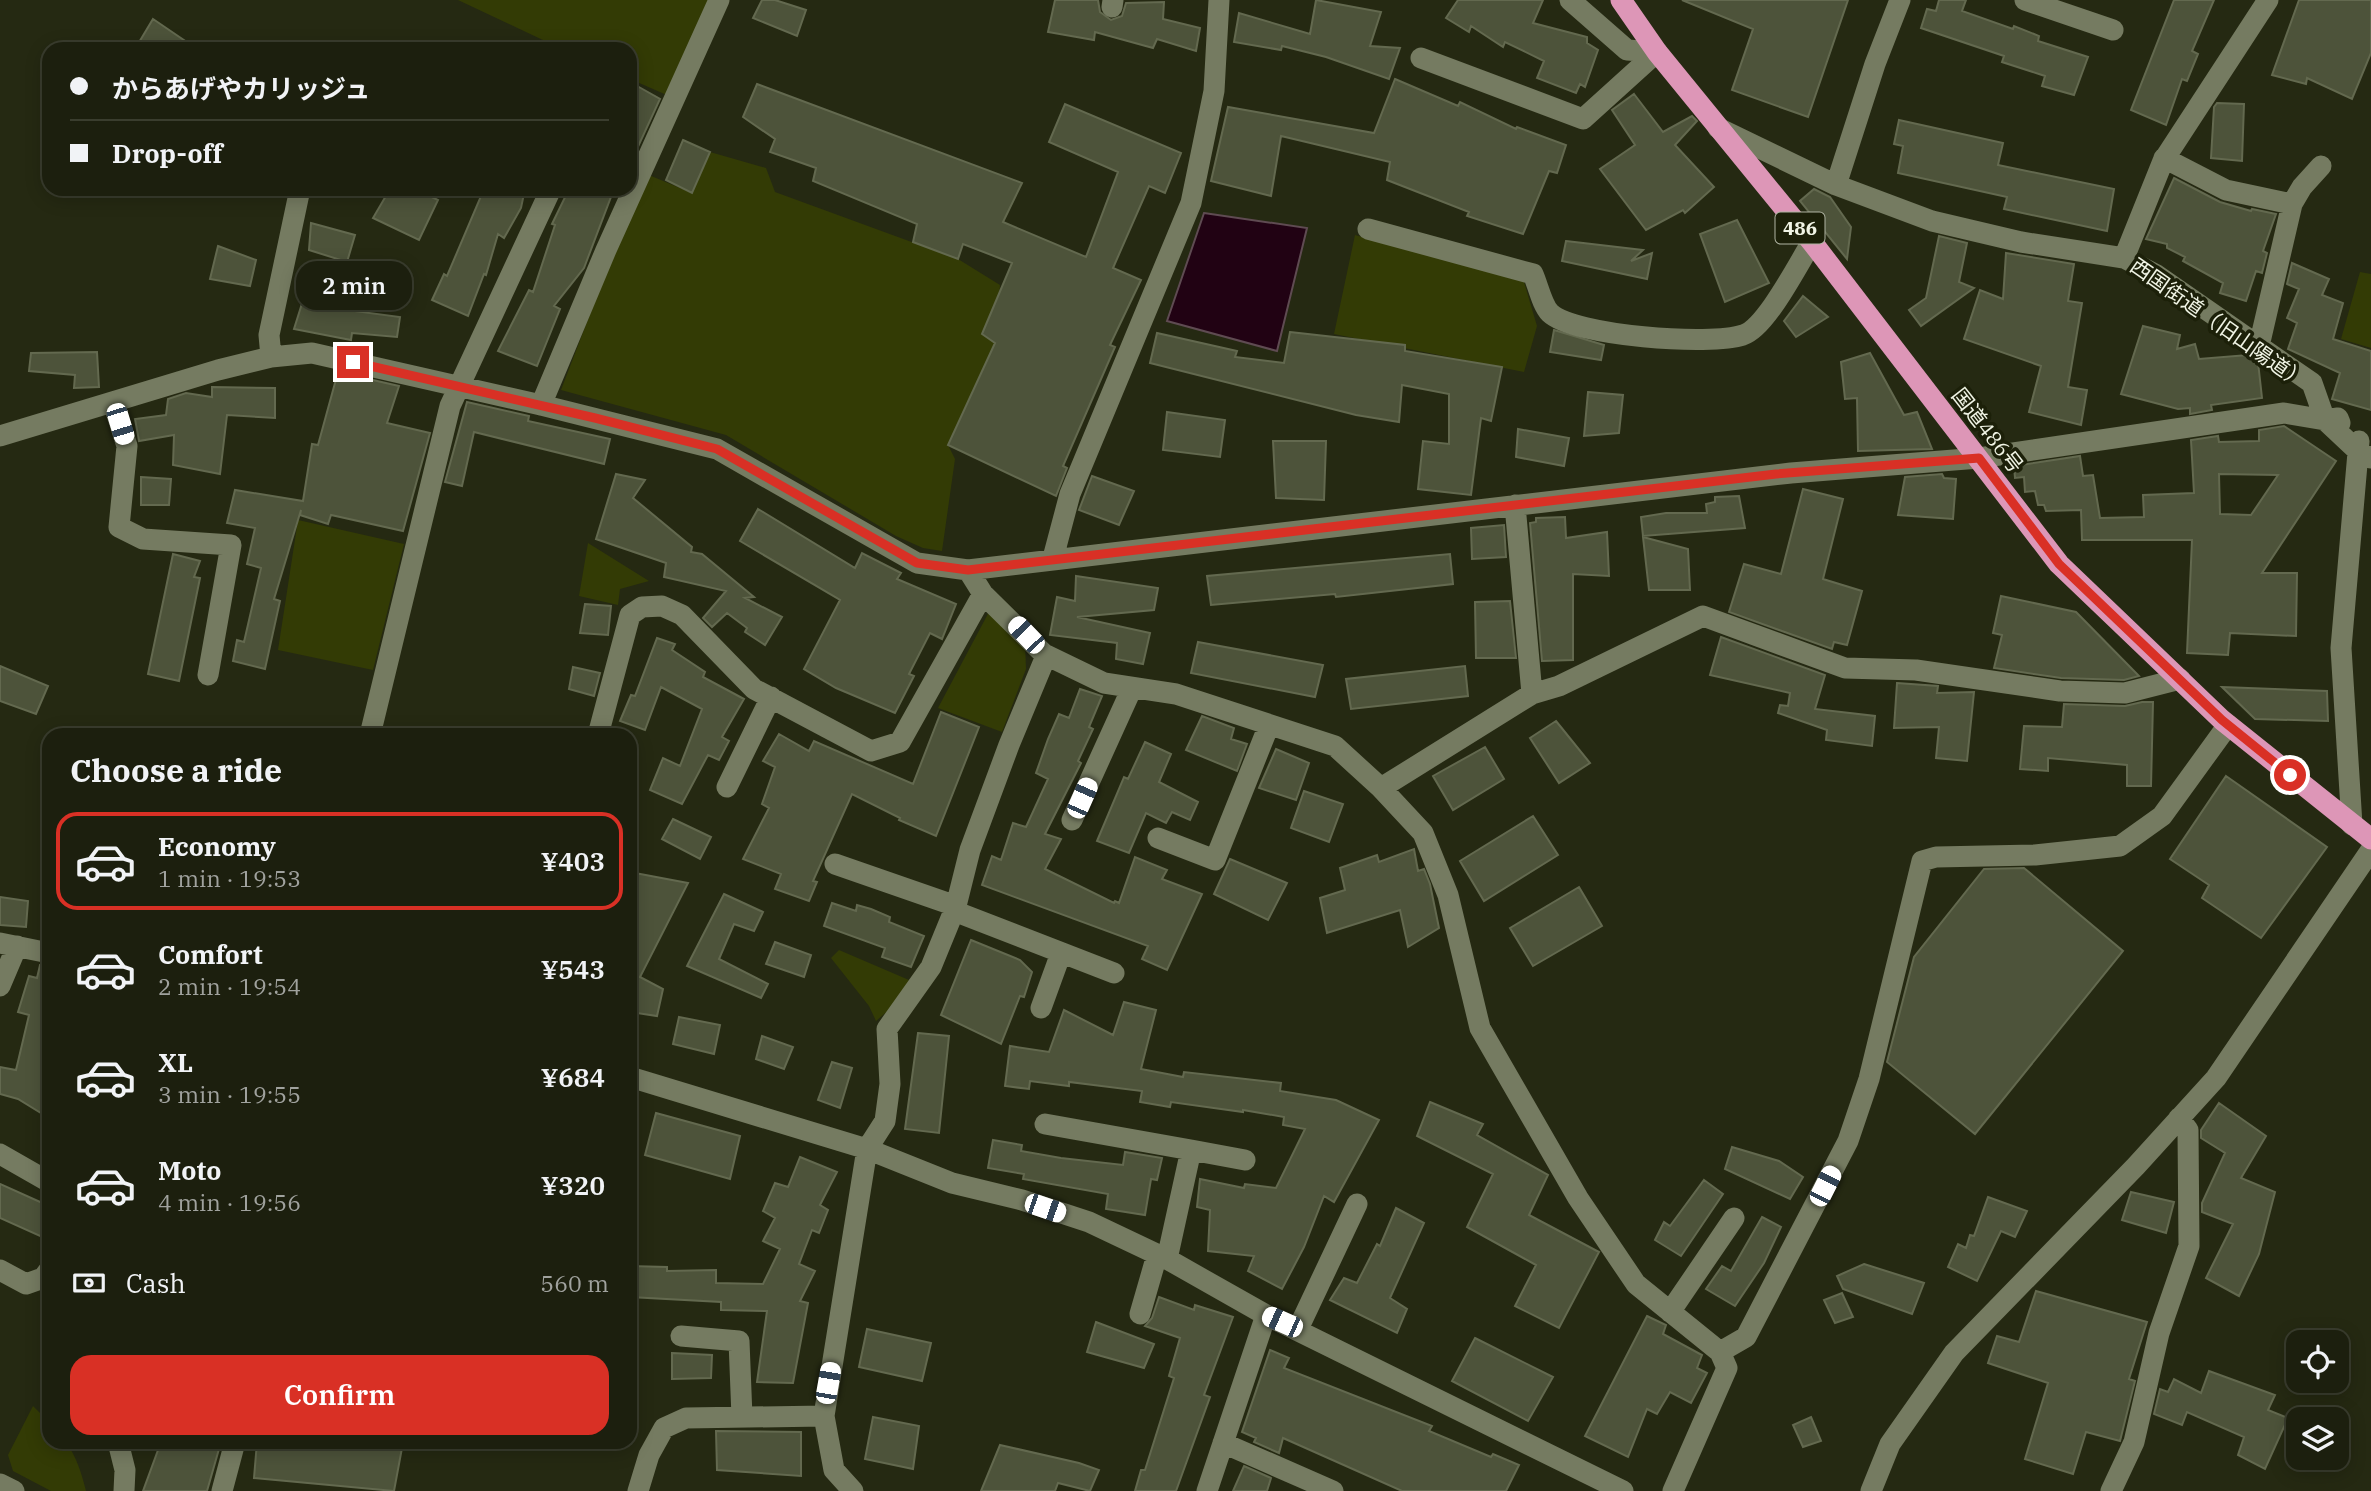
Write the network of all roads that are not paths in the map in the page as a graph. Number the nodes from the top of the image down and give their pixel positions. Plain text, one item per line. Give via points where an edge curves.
1 (719, 0) edge
2 (1217, 0) edge
3 (1570, 0) edge
4 (1621, 0) edge
5 (2025, 0) edge
6 (2267, 0) edge
7 (1894, 2) edge
8 (2113, 30) dead end
9 (1657, 52) junction
10 (1421, 58) dead end
11 (1718, 128) junction
12 (2164, 158) junction
13 (2321, 166) dead end
14 (637, 181) edge
15 (1836, 185) junction
16 (299, 196) edge
17 (548, 196) edge
18 (630, 196) edge
19 (2292, 204) junction
20 (1368, 229) dead end
21 (1812, 242) junction
22 (2124, 257) junction
23 (2259, 346) junction
24 (271, 357) junction
25 (461, 387) junction
26 (113, 402) junction
27 (541, 405) junction
28 (2333, 422) junction
29 (0, 436) edge
30 (2363, 450) edge
31 (1979, 458) junction
32 (1515, 505) junction
33 (1053, 558) junction
34 (968, 570) junction
35 (983, 594) junction
36 (1046, 656) junction
37 (208, 675) dead end
38 (2180, 679) junction
39 (1132, 688) junction
40 (1532, 694) junction
41 (771, 697) junction
42 (1269, 725) junction
43 (2228, 725) junction
44 (372, 728) edge
45 (600, 728) edge
46 (727, 787) dead end
47 (1381, 789) junction
48 (1072, 820) dead end
49 (2352, 825) junction
50 (1158, 838) dead end
51 (2371, 839) edge
52 (2371, 850) edge
53 (835, 864) dead end
54 (955, 909) junction
55 (9, 945) edge
56 (42, 952) edge
57 (1061, 953) junction
58 (1114, 973) dead end
59 (0, 986) edge
60 (1041, 1008) dead end
61 (637, 1079) edge
62 (2179, 1118) junction
63 (1045, 1124) dead end
64 (867, 1149) junction
65 (1191, 1150) junction
66 (0, 1154) edge
67 (1245, 1160) dead end
68 (42, 1178) edge
69 (1357, 1205) dead end
70 (1734, 1218) dead end
71 (1162, 1257) junction
72 (0, 1270) edge
73 (42, 1278) edge
74 (1670, 1311) junction
75 (1140, 1314) dead end
76 (1266, 1315) junction
77 (1298, 1329) junction
78 (681, 1336) dead end
79 (1720, 1352) junction
80 (824, 1416) junction
81 (742, 1417) junction
82 (1223, 1443) junction
83 (120, 1449) edge
84 (233, 1449) edge
85 (0, 1484) edge
86 (14, 1491) edge
87 (124, 1491) edge
88 (222, 1491) edge
89 (638, 1491) edge
90 (853, 1491) edge
91 (1207, 1491) edge
92 (1333, 1491) edge
93 (1623, 1491) edge
94 (1673, 1491) edge
95 (1871, 1491) edge
96 (2110, 1491) edge

1 - 14 street
2 - 33 street via 1214,91 1191,203 1070,494
3 - 9 street via 1627,50
4 - 9 highway, 国道486号 / 486
5 - 8 street
6 - 12 street
7 - 15 street
9 - 10 street via 1583,119
9 - 11 highway, 国道486号 / 486
11 - 15 street, 西国街道（旧山陽道）
11 - 21 highway, 国道486号 / 486
12 - 19 street via 2226,190
12 - 22 street
13 - 19 street
15 - 22 street, 西国街道（旧山陽道） via 1932,221 2021,242
16 - 24 street via 269,335
17 - 25 street
18 - 27 street
19 - 23 street
20 - 21 street via 1533,274 1548,312 1566,324 1697,340 1744,335 1763,318
21 - 31 highway, 国道486号 / 486
22 - 23 street, 西国街道（旧山陽道）
23 - 28 street, 西国街道（旧山陽道） via 2312,383
24 - 25 street via 312,353
24 - 26 street
25 - 27 street
25 - 44 street via 450,406
26 - 29 street
26 - 37 street via 127,446 119,527 143,539 230,545
27 - 34 street via 717,449 917,563
28 - 30 street, 西国街道（旧山陽道）
28 - 31 street via 2284,414
30 - 49 street via 2341,648
31 - 32 street via 1791,473
31 - 38 highway, 国道486号 / 486 via 2059,564
32 - 33 street
32 - 40 street
33 - 34 street
34 - 35 street
35 - 36 street
35 - 41 street via 900,742 871,751
36 - 39 street via 1104,683
36 - 54 street via 970,850
38 - 40 street via 2112,693 2060,691 1916,670 1845,668 1703,616 1559,686
38 - 43 highway, 国道486号 / 486
39 - 42 street via 1176,694
39 - 48 street
40 - 47 street
41 - 45 street via 754,689 682,615 662,606 642,607 630,615
41 - 46 street
42 - 47 street via 1335,746
42 - 50 street via 1215,860
43 - 49 highway, 国道486号 / 486
43 - 79 street via 2162,816 2120,846 1922,861 1869,1079 1848,1141 1746,1337
47 - 74 street via 1423,833 1448,895 1480,1028 1578,1198 1636,1284
49 - 51 highway, 国道486号 / 486
52 - 62 street via 2216,1078
53 - 54 street
54 - 57 street
54 - 64 street via 931,967 887,1029 890,1084 885,1121
55 - 56 street
55 - 59 street
57 - 58 street
57 - 60 street
61 - 64 street
62 - 95 street via 1954,1353 1890,1444
62 - 96 street via 2188,1130 2189,1246 2159,1333 2134,1442
63 - 65 street
64 - 71 street via 952,1183 1023,1200 1089,1223
64 - 80 street
65 - 67 street
65 - 71 street
66 - 68 street
69 - 77 street
70 - 74 street
71 - 75 street
71 - 76 street
72 - 73 street via 26,1284
74 - 79 street
76 - 77 street
76 - 82 street
77 - 93 street
78 - 81 street via 739,1341
79 - 94 street via 1727,1368
80 - 81 street
80 - 90 street via 834,1470
81 - 89 street via 686,1418 664,1428 649,1454
82 - 91 street
82 - 92 street
83 - 87 street
84 - 88 street
85 - 86 street

